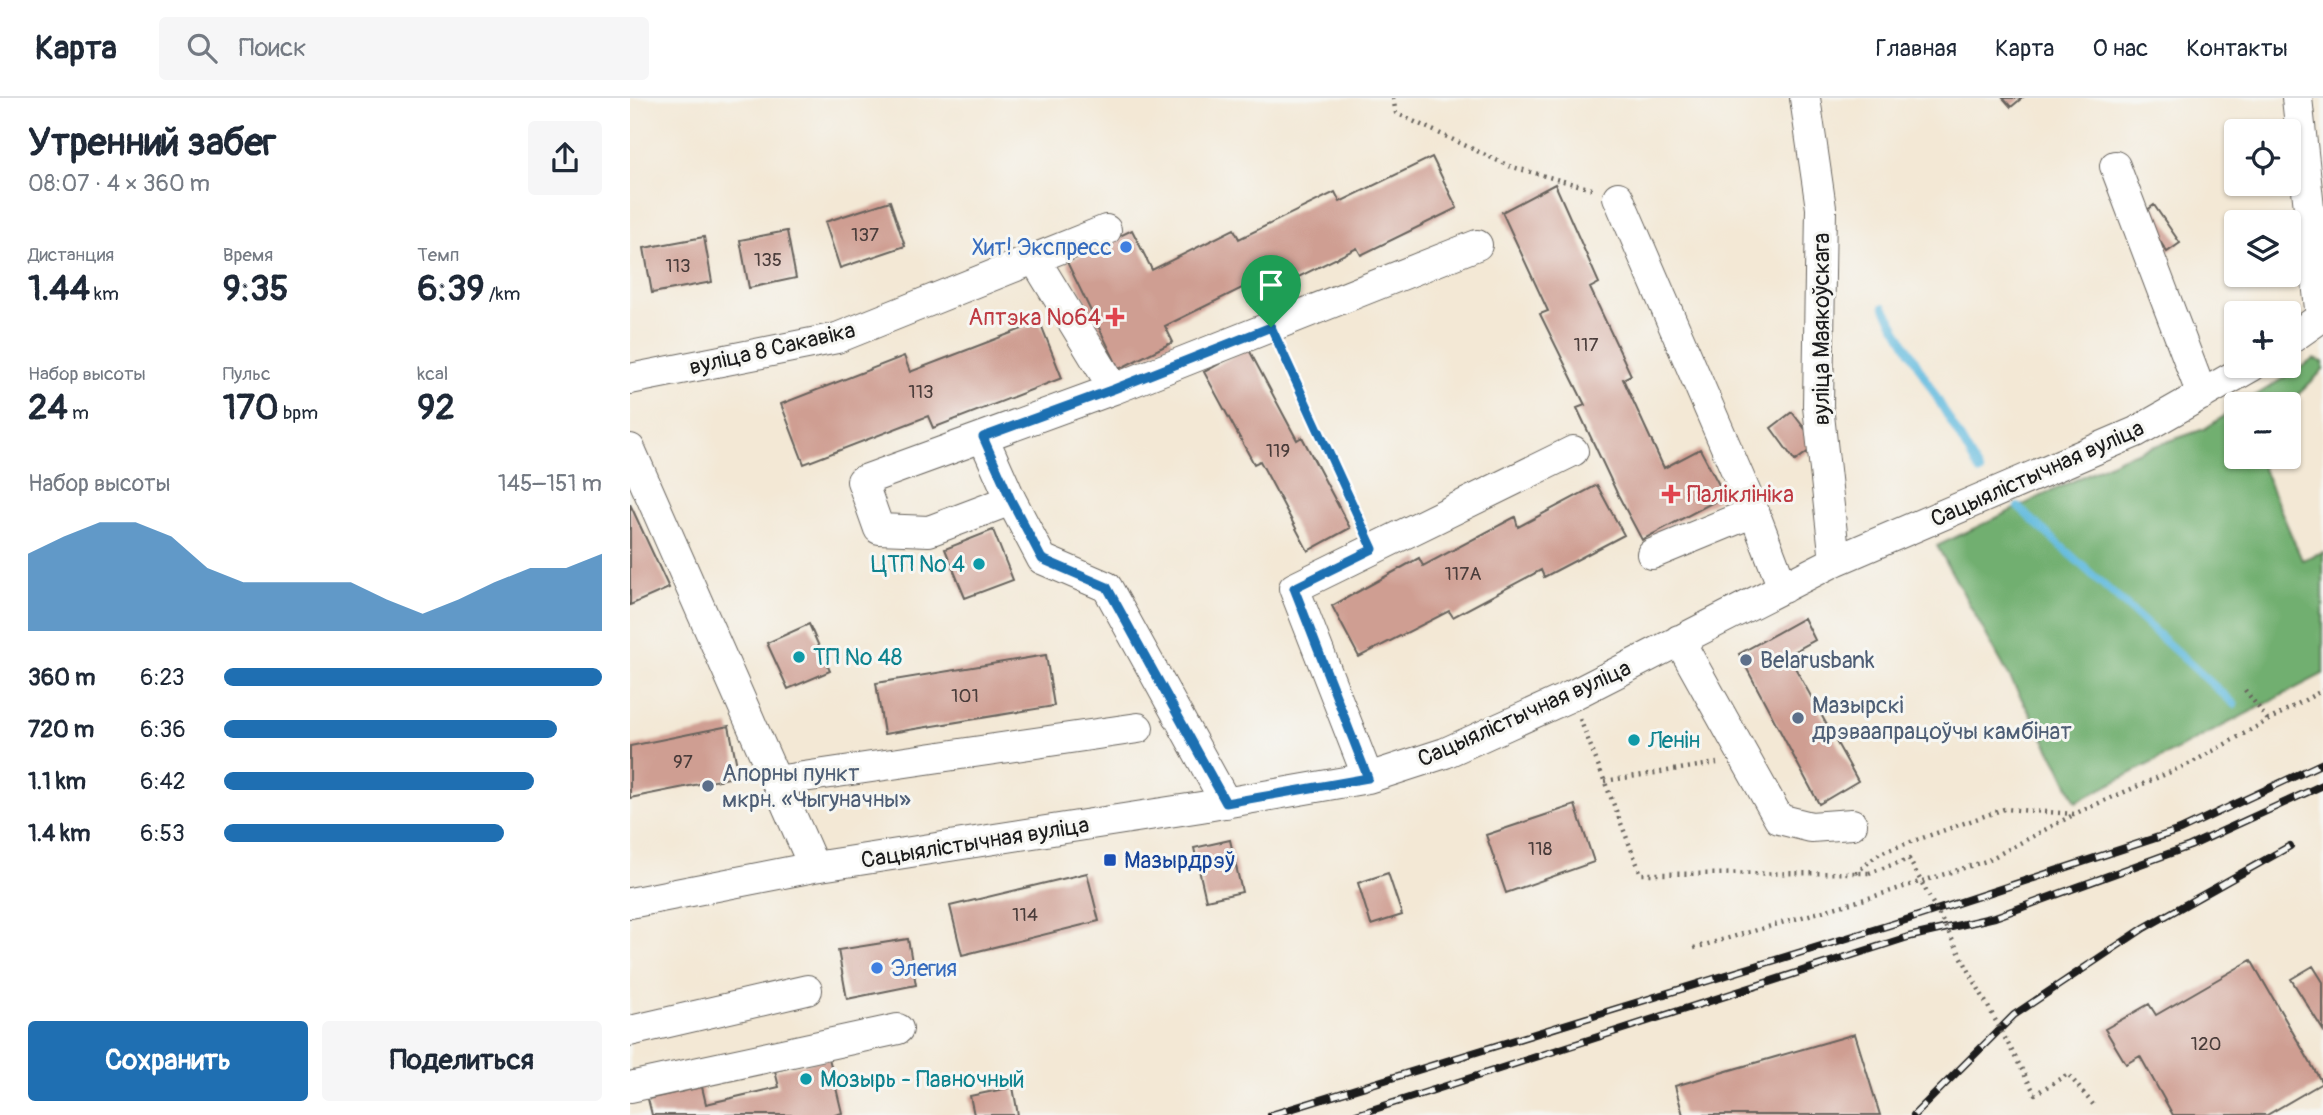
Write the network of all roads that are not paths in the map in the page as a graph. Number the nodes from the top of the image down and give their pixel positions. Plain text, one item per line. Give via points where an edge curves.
1 (1805, 98) edge
2 (2297, 98) edge
3 (2115, 166) dead end
4 (1618, 197) road end
5 (1106, 230) dead end
6 (1477, 245) dead end
7 (1034, 258) junction
8 (2322, 317) edge
9 (2301, 332) edge
10 (2231, 378) edge
11 (630, 379) edge
12 (1114, 389) junction
13 (2202, 395) junction
14 (983, 437) junction
15 (630, 449) edge
16 (1573, 451) dead end
17 (1011, 500) junction
18 (1755, 512) junction
19 (1652, 554) dead end
20 (1835, 561) junction
21 (1783, 587) junction
22 (1679, 640) junction
23 (1138, 728) dead end
24 (1368, 778) junction
25 (776, 781) junction
26 (1226, 803) junction
27 (1852, 824) dead end
28 (814, 867) junction
29 (630, 902) edge
30 (807, 990) dead end
31 (898, 1029) dead end
32 (630, 1031) edge
33 (630, 1087) edge

1 - 20 street, вуліца Маякоўскага via 1821,208 1818,406
2 - 8 street
3 - 13 street
4 - 18 street
5 - 7 street, вуліца 8 Сакавіка
6 - 12 street
7 - 11 street, вуліца 8 Сакавіка via 837,338
7 - 12 street
8 - 9 street
10 - 13 street, Сацыялістычная вуліца
12 - 14 street
13 - 20 street, Сацыялістычная вуліца via 2136,432
14 - 17 street
14 - 17 street via 862,481 879,529 929,531
15 - 25 street
16 - 24 street via 1294,588
17 - 26 street via 1042,559 1107,587
18 - 19 street
18 - 21 street
20 - 21 street, Сацыялістычная вуліца
21 - 22 street, Сацыялістычная вуліца
22 - 24 street, Сацыялістычная вуліца via 1445,753
22 - 27 street via 1779,818 1811,827
23 - 25 street
24 - 26 street, Сацыялістычная вуліца
25 - 28 street
26 - 28 street, Сацыялістычная вуліца
28 - 29 street, Сацыялістычная вуліца
30 - 32 street
31 - 33 street

